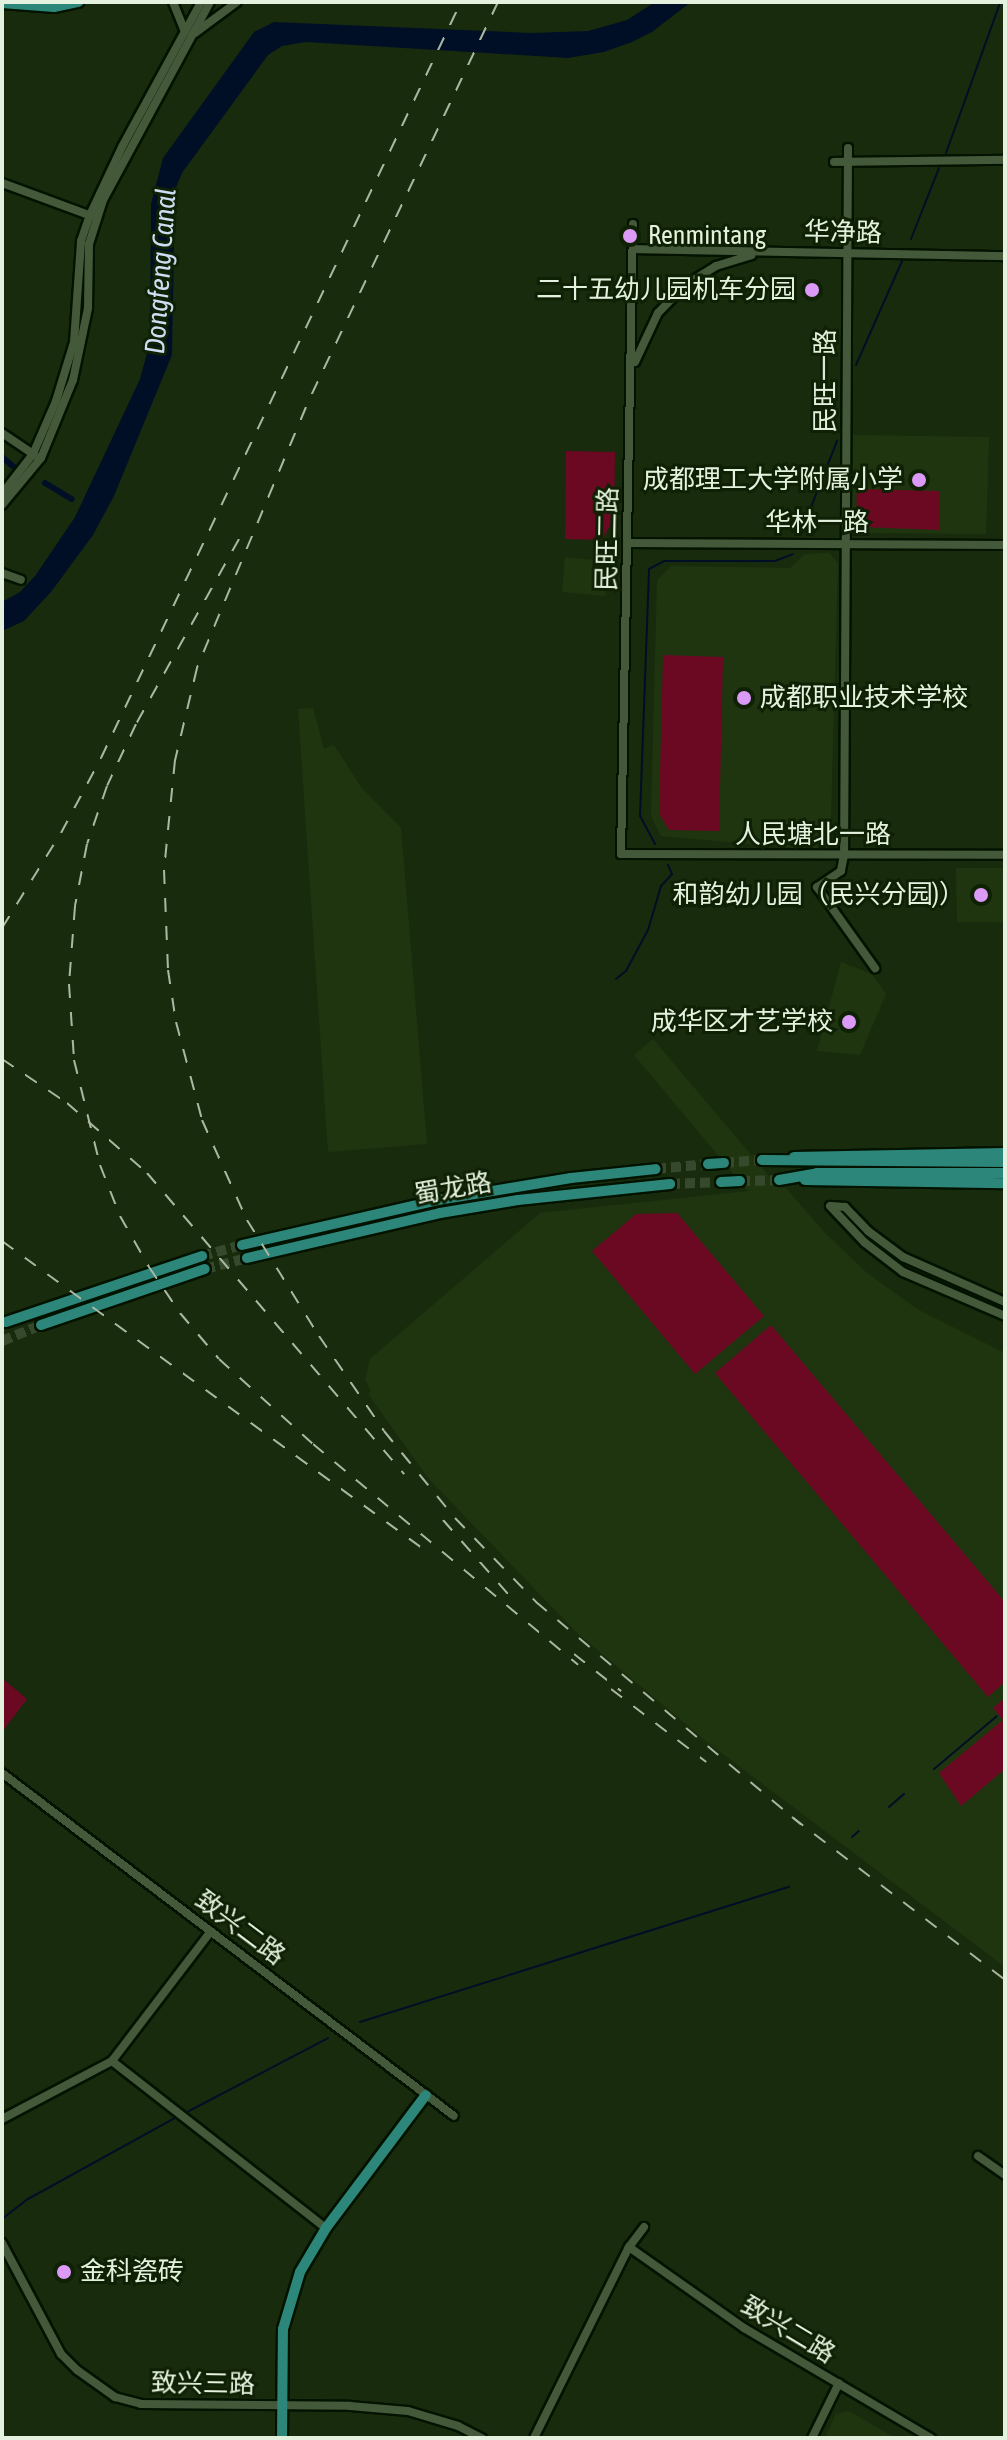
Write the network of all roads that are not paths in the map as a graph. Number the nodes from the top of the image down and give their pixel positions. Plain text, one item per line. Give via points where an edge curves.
1 (78, 2) edge
2 (173, 2) edge
3 (201, 2) edge
4 (210, 2) edge
5 (237, 2) edge
6 (2, 3) edge
7 (188, 34) junction
8 (848, 148) dead end
9 (1005, 160) edge
10 (834, 162) dead end
11 (847, 162) junction
12 (2, 183) edge
13 (93, 217) junction
14 (633, 224) dead end
15 (633, 249) junction
16 (767, 252) junction
17 (847, 253) junction
18 (1005, 256) edge
19 (633, 369) junction
20 (2, 433) edge
21 (37, 456) junction
22 (2, 494) edge
23 (2, 505) edge
24 (628, 543) junction
25 (845, 543) junction
26 (1005, 545) edge
27 (2, 573) edge
28 (21, 580) dead end
29 (621, 854) joint
30 (844, 855) junction
31 (1005, 855) edge
32 (875, 968) dead end
33 (1005, 1153) edge
34 (777, 1159) junction
35 (762, 1160) tunnel mouth
36 (1005, 1162) edge
37 (724, 1163) tunnel mouth
38 (708, 1164) tunnel mouth
39 (656, 1169) tunnel mouth
40 (1005, 1173) edge
41 (740, 1181) tunnel mouth
42 (721, 1182) tunnel mouth
43 (1005, 1183) edge
44 (670, 1184) tunnel mouth
45 (242, 1245) tunnel mouth
46 (202, 1256) tunnel mouth
47 (247, 1258) tunnel mouth
48 (205, 1269) tunnel mouth
49 (1005, 1302) edge
50 (1005, 1316) edge
51 (6, 1322) dead end
52 (41, 1325) tunnel mouth
53 (2, 1773) edge
54 (211, 1931) junction
55 (112, 2061) junction
56 (426, 2095) junction
57 (454, 2116) dead end
58 (2, 2119) edge
59 (978, 2156) dead end
60 (1005, 2175) edge
61 (644, 2227) dead end
62 (326, 2228) junction
63 (2, 2243) edge
64 (629, 2247) junction
65 (11, 2261) junction
66 (2, 2268) edge
67 (839, 2383) junction
68 (282, 2406) junction
69 (282, 2438) edge
70 (482, 2438) edge
71 (534, 2438) edge
72 (812, 2438) edge
73 (931, 2438) edge

1 - 6 main road via 54,7
2 - 7 street
3 - 7 street
4 - 7 street
5 - 7 street
7 - 13 street
8 - 11 street, 民旺一路
9 - 11 street
10 - 11 street
11 - 17 street, 民旺一路
12 - 13 street
13 - 21 street via 83,345 61,415
14 - 15 street, 民旺二路
15 - 16 street, 华净路
15 - 19 street, 民旺二路
16 - 17 street, 华净路
16 - 19 street via 716,266 684,286 658,313
17 - 18 street, 华净路
17 - 25 street, 民旺一路
19 - 24 street, 民旺二路
20 - 21 street
21 - 22 street
21 - 23 street
24 - 25 street, 华林一路
24 - 29 street, 民旺二路
25 - 26 street, 华林一路
25 - 30 street, 民旺一路
27 - 28 street
29 - 30 street, 人民塘北一路
30 - 31 street, 人民塘北一路
30 - 32 street via 841,871 817,887
33 - 34 main road
34 - 35 main road
34 - 36 main road
37 - 38 main road
39 - 45 main road, 蜀龙路 via 438,1200
40 - 43 main road via 817,1173 785,1179
41 - 42 main road
44 - 47 main road, 蜀龙路 via 440,1213
46 - 51 main road
48 - 52 main road
49 - 50 street via 903,1257 845,1207 830,1206 903,1272
53 - 54 street, 致兴二路
54 - 55 street
54 - 56 street, 致兴二路
55 - 58 street
55 - 62 street
56 - 57 street, 致兴二路
56 - 62 main road
59 - 60 street
61 - 64 street
62 - 68 main road via 288,2302
63 - 65 street, 致兴三路
64 - 67 street, 致兴二路 via 744,2328
64 - 71 street
65 - 66 street
65 - 68 street, 致兴三路 via 61,2354 115,2397 141,2404
67 - 72 street
67 - 73 street, 致兴二路
68 - 69 main road
68 - 70 street, 致兴三路 via 408,2411

